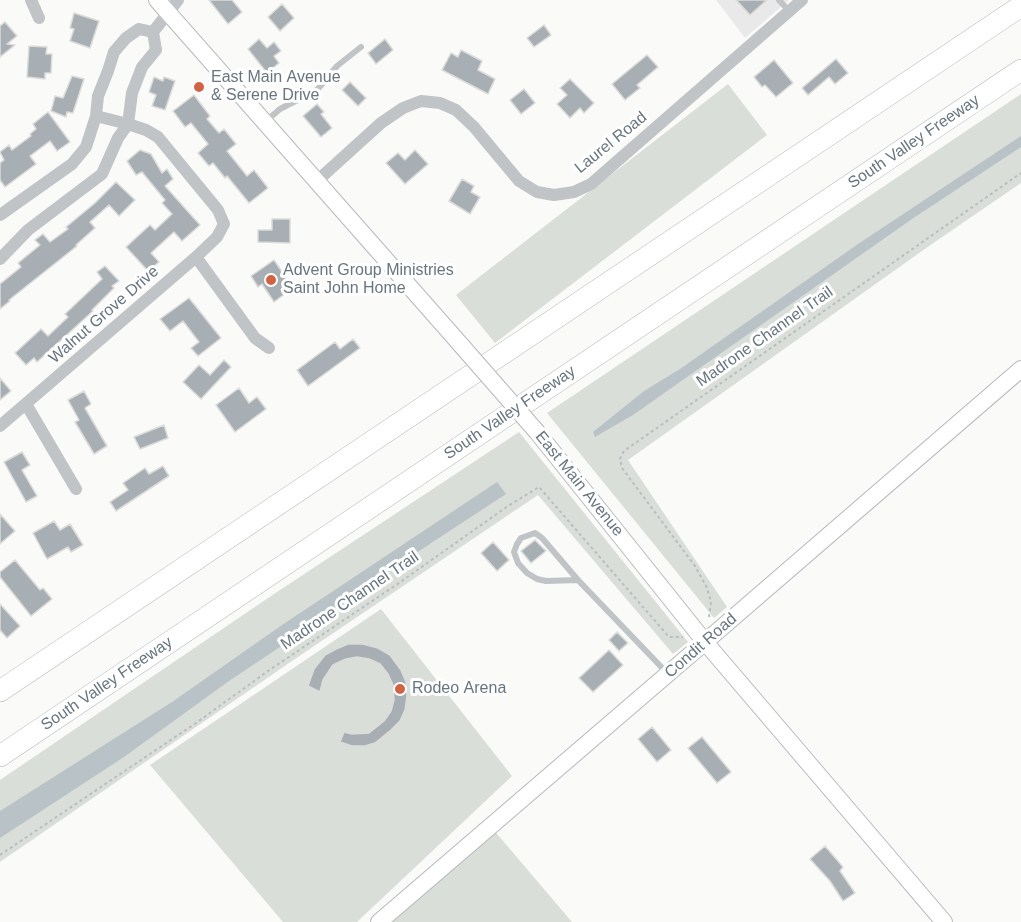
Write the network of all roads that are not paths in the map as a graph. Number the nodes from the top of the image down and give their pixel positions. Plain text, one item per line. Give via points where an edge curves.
1 (32, 0) edge
2 (779, 0) edge
3 (802, 0) edge
4 (167, 4) edge
5 (1021, 6) edge
6 (789, 11) junction
7 (39, 18) dead end
8 (153, 32) junction
9 (361, 47) dead end
10 (1021, 70) edge
11 (96, 116) junction
12 (264, 122) junction
13 (128, 124) junction
14 (317, 181) junction
15 (0, 215) edge
16 (196, 257) junction
17 (0, 259) edge
18 (269, 348) dead end
19 (1021, 369) edge
20 (26, 404) junction
21 (0, 426) edge
22 (76, 489) dead end
23 (578, 580) junction
24 (705, 642) junction
25 (668, 674) junction
26 (0, 691) edge
27 (0, 756) edge
28 (379, 922) edge
29 (945, 922) edge

1 - 7 street
2 - 6 lane
3 - 6 street, Laurel Road
4 - 8 street
4 - 12 street, East Main Avenue
5 - 26 highway
6 - 14 street, Laurel Road via 604,173 574,192 537,192 519,181 456,110 440,103 421,102 403,108 381,123
8 - 11 street via 139,29 114,52 98,96
8 - 13 street via 156,50 142,68 132,93
9 - 12 lane via 337,66 317,90
10 - 27 highway, South Valley Freeway
11 - 13 street
11 - 15 street via 86,147 72,164
12 - 14 street, East Main Avenue
13 - 16 street, Walnut Grove Drive via 158,137 218,210 224,224 217,237
13 - 17 street via 102,174 28,230
14 - 24 street, East Main Avenue, bridge via 537,432
16 - 18 street via 255,338
16 - 20 street, Walnut Grove Drive
19 - 24 street, Condit Road
20 - 21 street, Walnut Grove Drive
20 - 22 street
23 - 23 lane via 535,533 521,538 517,544 514,552 518,563 537,579
23 - 25 lane
24 - 25 street, Condit Road
24 - 29 street, East Main Avenue
25 - 28 street, Condit Road

